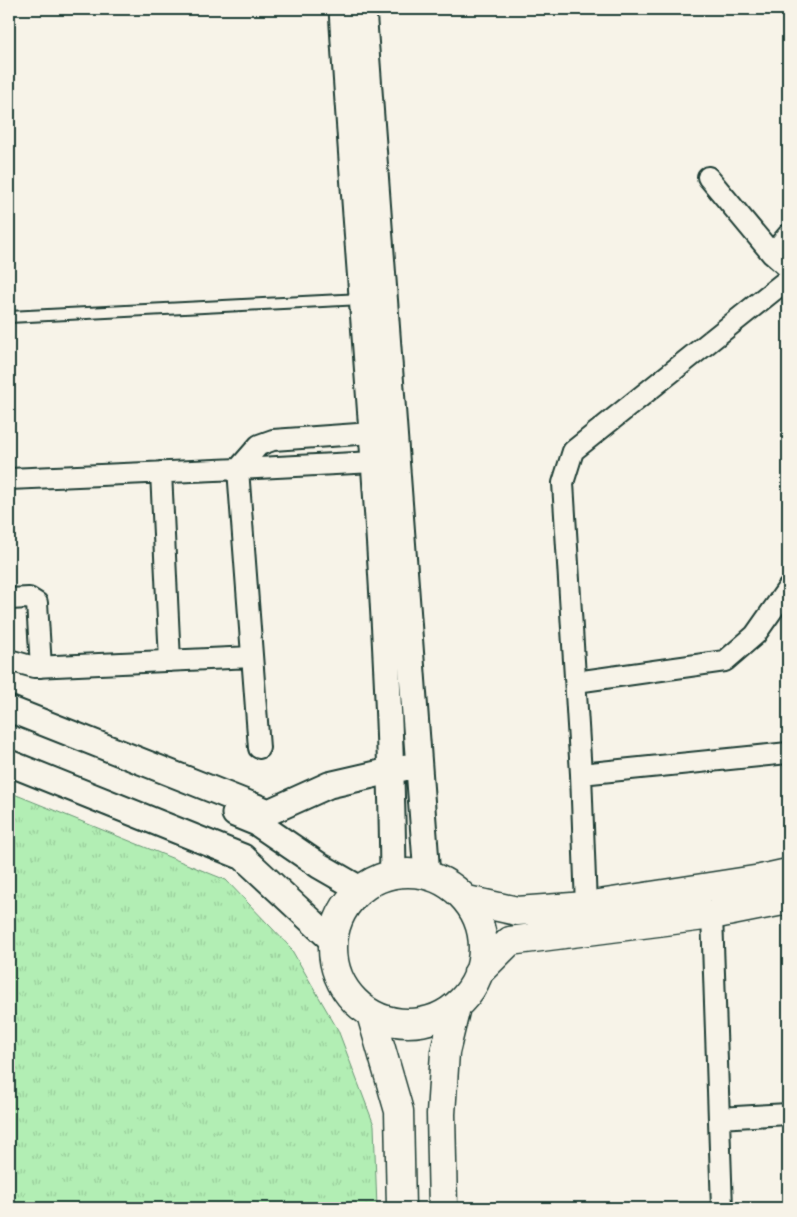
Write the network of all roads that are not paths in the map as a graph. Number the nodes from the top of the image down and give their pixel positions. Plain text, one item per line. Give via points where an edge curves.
1 (342, 9) edge
2 (363, 9) edge
3 (708, 177) dead end
4 (788, 235) edge
5 (772, 254) junction
6 (788, 268) edge
7 (788, 279) edge
8 (363, 299) junction
9 (9, 317) edge
10 (372, 433) junction
11 (374, 462) junction
12 (238, 469) junction
13 (160, 472) junction
14 (9, 479) edge
15 (404, 552) junction
16 (380, 554) junction
17 (788, 588) edge
18 (9, 599) edge
19 (252, 657) junction
20 (9, 660) edge
21 (170, 661) junction
22 (41, 667) junction
23 (576, 682) junction
24 (9, 709) edge
25 (9, 726) edge
26 (259, 748) dead end
27 (788, 753) edge
28 (9, 763) edge
29 (419, 764) junction
30 (392, 770) junction
31 (581, 774) junction
32 (788, 873) edge
33 (392, 875) junction
34 (427, 876) junction
35 (360, 889) junction
36 (467, 900) junction
37 (788, 900) edge
38 (586, 906) junction
39 (712, 914) junction
40 (332, 940) junction
41 (478, 973) junction
42 (456, 1007) junction
43 (371, 1014) junction
44 (788, 1114) edge
45 (719, 1118) junction
46 (401, 1208) edge
47 (443, 1208) edge
48 (722, 1208) edge

1 - 8 street
2 - 15 street
3 - 5 street
4 - 5 street
5 - 6 street
7 - 23 street via 573,451 563,483
8 - 9 lane
8 - 10 street
10 - 11 street
10 - 12 street via 273,440 259,445
11 - 12 street
11 - 16 street
12 - 13 street
12 - 19 street
13 - 14 street
13 - 21 street
15 - 16 street
15 - 29 street
16 - 30 street
17 - 23 street via 755,635 726,661
18 - 22 street via 29,598 38,603
19 - 21 street
19 - 26 street
20 - 22 street
21 - 22 street
23 - 31 street
24 - 30 street via 269,812 329,785
25 - 35 street via 257,823
27 - 31 street
28 - 40 street via 243,857
29 - 30 street
29 - 34 street
30 - 33 street
31 - 38 street
32 - 38 main road
33 - 34 main road via 416,872
33 - 35 main road via 383,876
34 - 36 main road via 444,881
35 - 40 main road via 342,909
36 - 38 main road via 517,911
36 - 41 main road via 480,922 483,956
37 - 39 main road
39 - 41 main road via 510,940
39 - 45 street
40 - 43 main road via 335,970 348,996
41 - 42 main road via 472,988
42 - 43 main road via 423,1022 400,1023
42 - 47 main road via 445,1052 441,1114
43 - 46 main road via 399,1111
44 - 45 street
45 - 48 street

